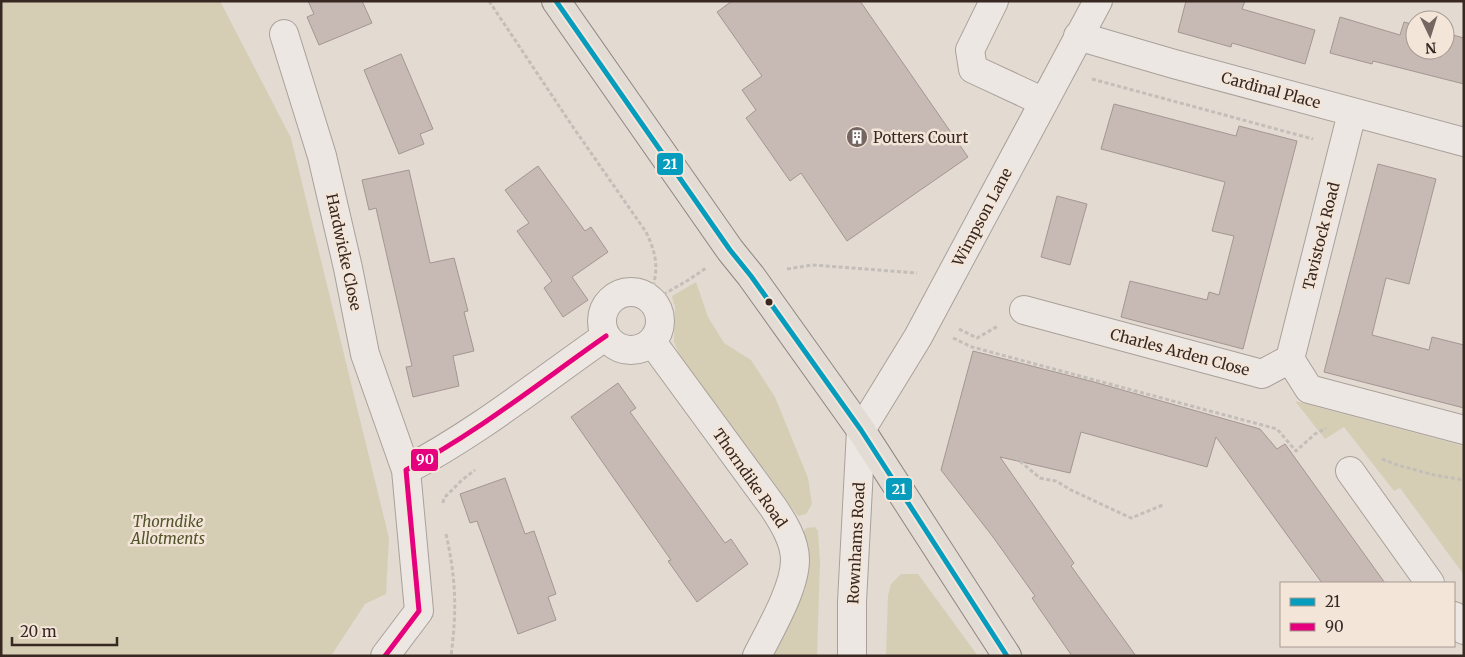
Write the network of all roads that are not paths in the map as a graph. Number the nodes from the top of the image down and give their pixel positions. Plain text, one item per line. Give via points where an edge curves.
1 (556, 1) edge
2 (994, 1) edge
3 (1098, 1) edge
4 (284, 34) dead end
5 (1078, 36) junction
6 (1044, 102) junction
7 (1352, 113) junction
8 (1464, 142) edge
9 (1024, 310) road end
10 (606, 336) junction
11 (652, 342) junction
12 (1290, 359) junction
13 (861, 430) junction
14 (1464, 430) edge
15 (406, 470) junction
16 (1350, 471) dead end
17 (1429, 582) edge
18 (1455, 617) edge
19 (1464, 630) edge
20 (385, 656) edge
21 (757, 656) edge
22 (852, 656) edge
23 (1007, 656) edge

1 - 13 main road
2 - 6 street via 970,50 973,69
3 - 5 street, Wimpson Lane
4 - 15 street, Hardwicke Close via 322,156 366,354
5 - 6 street, Wimpson Lane
5 - 7 street, Cardinal Place
6 - 13 street, Wimpson Lane via 918,338
7 - 8 street, Cardinal Place
7 - 12 street, Tavistock Road
9 - 12 street, Charles Arden Close via 1262,374
10 - 11 street via 615,346 629,350 640,349
10 - 11 street via 601,318 607,304 625,292 636,292 651,300 657,308 660,320
10 - 15 street via 463,437
11 - 21 street, Thorndike Road via 773,507 791,540 795,559 792,578
12 - 14 street via 1309,389
13 - 22 street, Rownhams Road
13 - 23 main road
15 - 20 street via 419,611
16 - 17 street
18 - 19 street

